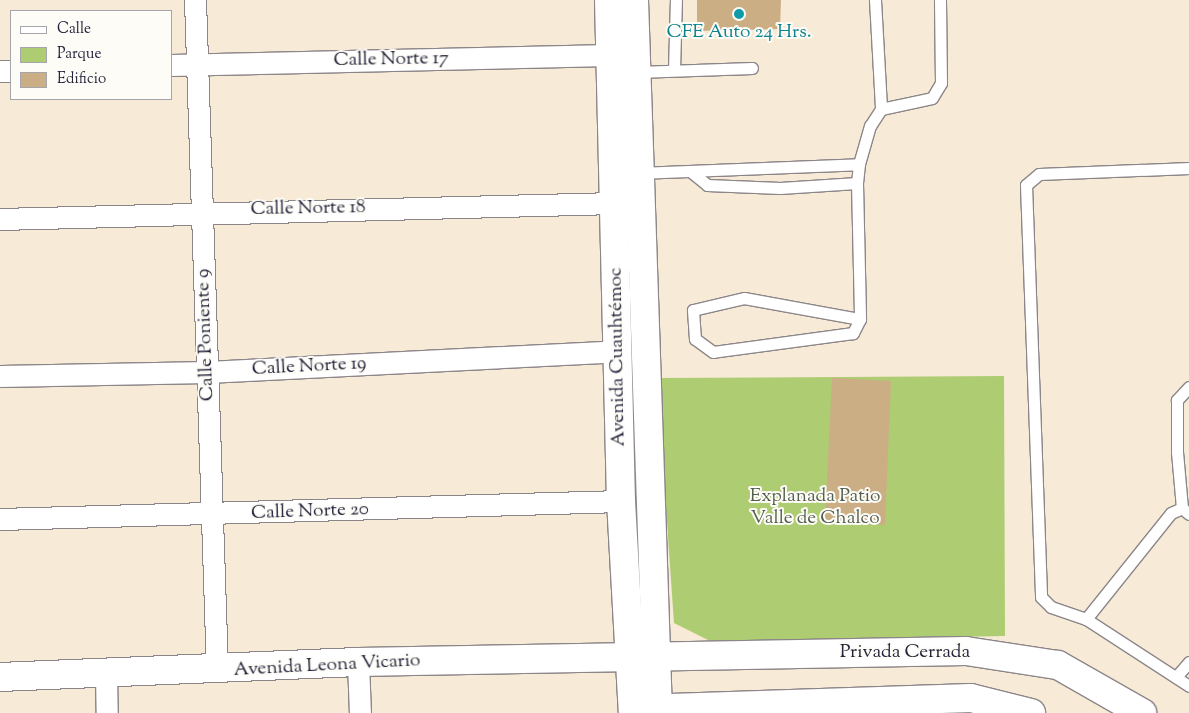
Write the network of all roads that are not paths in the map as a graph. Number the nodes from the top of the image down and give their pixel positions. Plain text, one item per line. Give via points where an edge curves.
1 (195, 0) edge
2 (609, 0) edge
3 (634, 0) edge
4 (676, 0) edge
5 (876, 0) edge
6 (940, 0) edge
7 (610, 55) junction
8 (197, 64) junction
9 (172, 65) edge
10 (752, 68) dead end
11 (674, 70) junction
12 (635, 72) junction
13 (881, 109) junction
14 (858, 164) junction
15 (777, 168) junction
16 (1189, 168) edge
17 (690, 171) junction
18 (626, 174) junction
19 (857, 183) junction
20 (780, 188) junction
21 (615, 203) junction
22 (202, 211) junction
23 (0, 219) edge
24 (860, 319) junction
25 (617, 351) junction
26 (207, 372) junction
27 (0, 376) edge
28 (1189, 387) edge
29 (620, 501) junction
30 (1185, 511) edge
31 (211, 516) junction
32 (0, 519) edge
33 (1086, 619) junction
34 (643, 658) junction
35 (358, 662) junction
36 (1189, 662) edge
37 (216, 671) junction
38 (106, 674) junction
39 (0, 677) edge
40 (1176, 677) junction
41 (1189, 686) edge
42 (645, 711) edge
43 (107, 713) edge
44 (360, 713) edge
45 (1032, 713) edge
46 (1142, 713) edge

1 - 8 street, Calle Poniente 9
2 - 7 street, Avenida Cuauhtémoc
3 - 12 street, Avenida Cuauhtémoc
4 - 11 lane
5 - 13 lane
6 - 13 lane via 941,83 932,98
7 - 8 street, Calle Norte 17
7 - 18 street, Avenida Cuauhtémoc
8 - 9 street, Calle Norte 17
8 - 22 street, Calle Poniente 9
10 - 11 lane
11 - 12 lane
12 - 18 street, Avenida Cuauhtémoc
13 - 14 lane via 870,126
14 - 15 lane
14 - 19 lane
15 - 17 lane
15 - 20 lane
16 - 33 lane via 1039,174 1026,185 1041,597 1051,606
17 - 18 lane
17 - 20 lane via 707,185
18 - 21 street, Avenida Cuauhtémoc
18 - 34 street, Avenida Cuauhtémoc
19 - 20 lane
19 - 24 lane
21 - 22 street, Calle Norte 18
21 - 25 street, Avenida Cuauhtémoc
22 - 23 street, Calle Norte 18
22 - 26 street, Calle Poniente 9
24 - 24 lane via 744,298 693,310 695,339 713,352 853,333
25 - 26 street, Calle Norte 19
25 - 29 street, Avenida Cuauhtémoc
26 - 27 street, Calle Norte 19
26 - 31 street, Calle Poniente 9
28 - 30 lane via 1177,400
29 - 31 street, Calle Norte 20
29 - 34 street, Avenida Cuauhtémoc
30 - 33 lane via 1171,513
31 - 32 street, Calle Norte 20
31 - 37 street, Calle Poniente 9
33 - 40 lane
34 - 35 street, Avenida Leona Vicario
34 - 42 street, Avenida Cuauhtémoc
34 - 46 street, Privada Cerrada via 966,651 1058,665
35 - 37 street, Avenida Leona Vicario
35 - 44 street
36 - 40 lane
37 - 38 street, Avenida Leona Vicario
38 - 39 street, Avenida Leona Vicario
38 - 43 street
40 - 41 lane
42 - 45 street via 971,698

